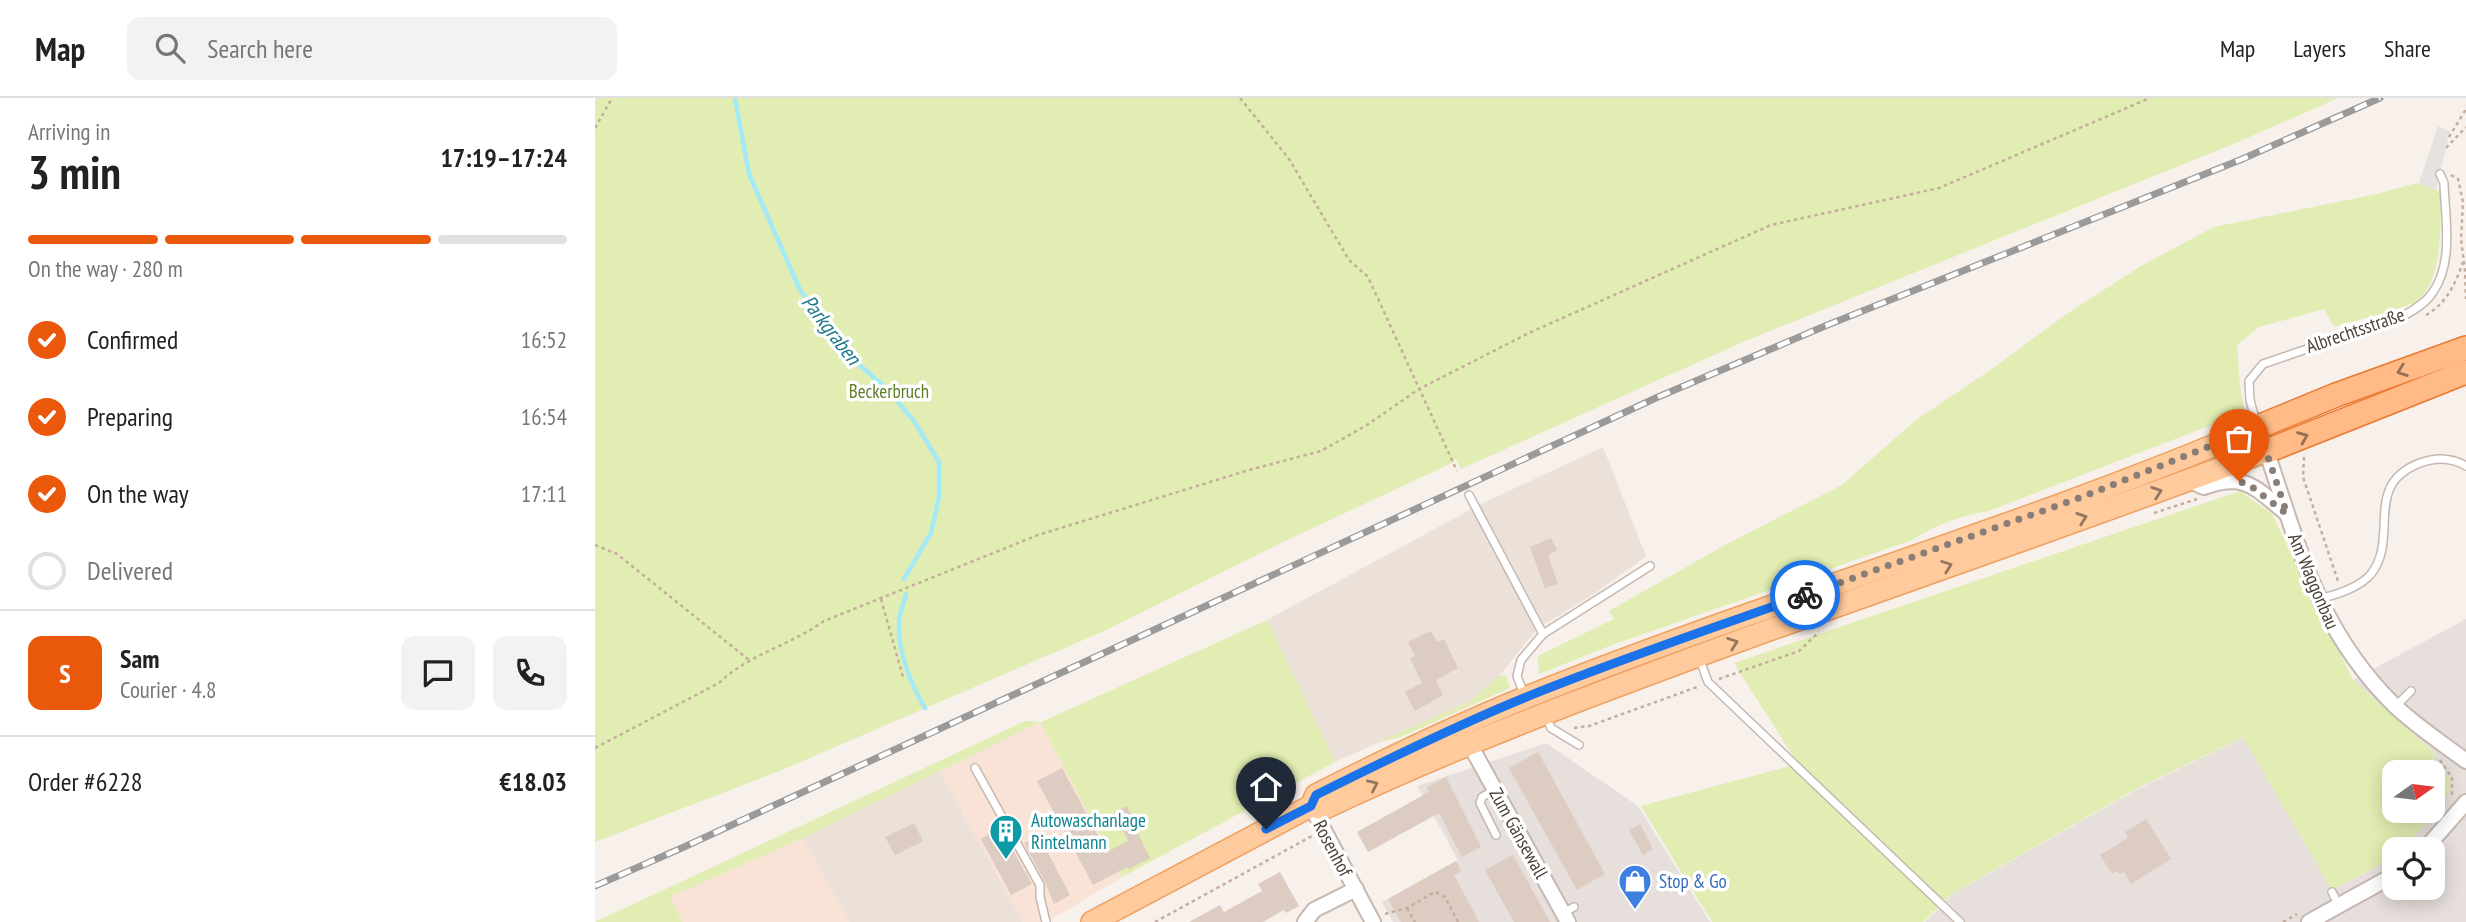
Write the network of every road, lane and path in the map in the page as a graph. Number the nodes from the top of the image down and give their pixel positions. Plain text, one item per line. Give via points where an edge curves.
1 (611, 98) edge
2 (1240, 98) edge
3 (2150, 98) edge
4 (2466, 109) edge
5 (2466, 127) edge
6 (595, 128) edge
7 (2449, 136) dead end
8 (2446, 148) dead end
9 (2440, 174) joint
10 (2466, 299) edge
11 (2466, 348) edge
12 (2466, 372) edge
13 (1419, 389) junction
14 (2258, 427) junction
15 (2267, 452) junction
16 (2305, 454) dead end
17 (2466, 466) edge
18 (1457, 471) dead end
19 (2196, 489) junction
20 (1469, 495) dead end
21 (2153, 513) dead end
22 (2287, 514) junction
23 (595, 545) edge
24 (1650, 566) dead end
25 (2341, 592) junction
26 (881, 598) junction
27 (2318, 600) junction
28 (1824, 627) dead end
29 (1543, 634) junction
30 (1698, 656) junction
31 (750, 660) junction
32 (903, 677) dead end
33 (1709, 682) junction
34 (2411, 691) dead end
35 (1525, 698) junction
36 (2395, 707) junction
37 (1547, 720) junction
38 (1469, 743) junction
39 (1579, 746) dead end
40 (595, 748) edge
41 (2451, 749) junction
42 (2466, 761) edge
43 (975, 768) dead end
44 (1495, 790) junction
45 (2466, 802) edge
46 (2447, 805) dead end
47 (1311, 806) junction
48 (1496, 835) dead end
49 (2435, 837) edge
50 (2382, 882) edge
51 (1356, 889) junction
52 (2332, 891) dead end
53 (2339, 905) junction
54 (1407, 908) junction
55 (1569, 914) edge
56 (1372, 919) edge
57 (1046, 922) edge
58 (1092, 922) edge
59 (1305, 922) edge
60 (1415, 922) edge
61 (1458, 922) edge
62 (1960, 922) edge
63 (2309, 922) edge

1 - 6 path
2 - 13 path via 1289,159 1349,260 1368,277
3 - 13 path via 1939,188 1771,225 1529,333
4 - 7 path
5 - 8 path
9 - 10 path via 2454,175 2461,185
9 - 14 lane, Albrechtsstraße via 2446,252 2432,294 2403,316 2263,364 2249,381
11 -> 14 highway
15 -> 12 highway
13 - 18 path
13 - 26 path via 1321,451 1038,535
14 - 15 street, Am Waggonbau
14 - 35 main road via 2082,497
15 - 19 main road
15 - 22 street, Am Waggonbau
16 - 25 path via 2303,477
17 - 25 lane via 2441,459 2398,474 2389,487 2376,566
19 - 21 path
19 - 22 street, Am Waggonbau via 2239,481
30 -> 19 main road
20 - 29 lane
22 - 27 street, Am Waggonbau
23 - 31 path via 617,554
24 - 29 lane
25 - 27 lane
26 - 31 path via 824,621 804,636
26 - 32 path
27 - 36 street, Am Waggonbau via 2345,647
28 - 33 path via 1799,651
29 - 35 lane via 1521,660 1517,676
30 - 33 lane
30 - 37 main road
31 - 40 path via 719,683
33 - 37 path via 1589,726
33 - 62 lane
34 - 36 lane
35 - 47 main road via 1316,795
36 - 41 street, Am Waggonbau
37 - 38 main road
37 - 39 lane
38 - 44 street, Zum Gänsewall
47 -> 38 main road via 1323,809
41 - 42 street, Am Waggonbau
41 - 46 path via 2439,762 2454,785
43 - 57 lane via 1040,885
44 - 48 lane via 1480,803
44 - 55 street, Zum Gänsewall
45 - 49 street
47 - 51 street, Rosenhof
47 - 58 main road
50 - 53 street
51 - 56 street, Rosenhof
51 - 59 street, Rosenhof via 1314,910
52 - 53 lane
53 - 63 street
54 - 56 path
54 - 60 path
54 - 61 path via 1441,893

